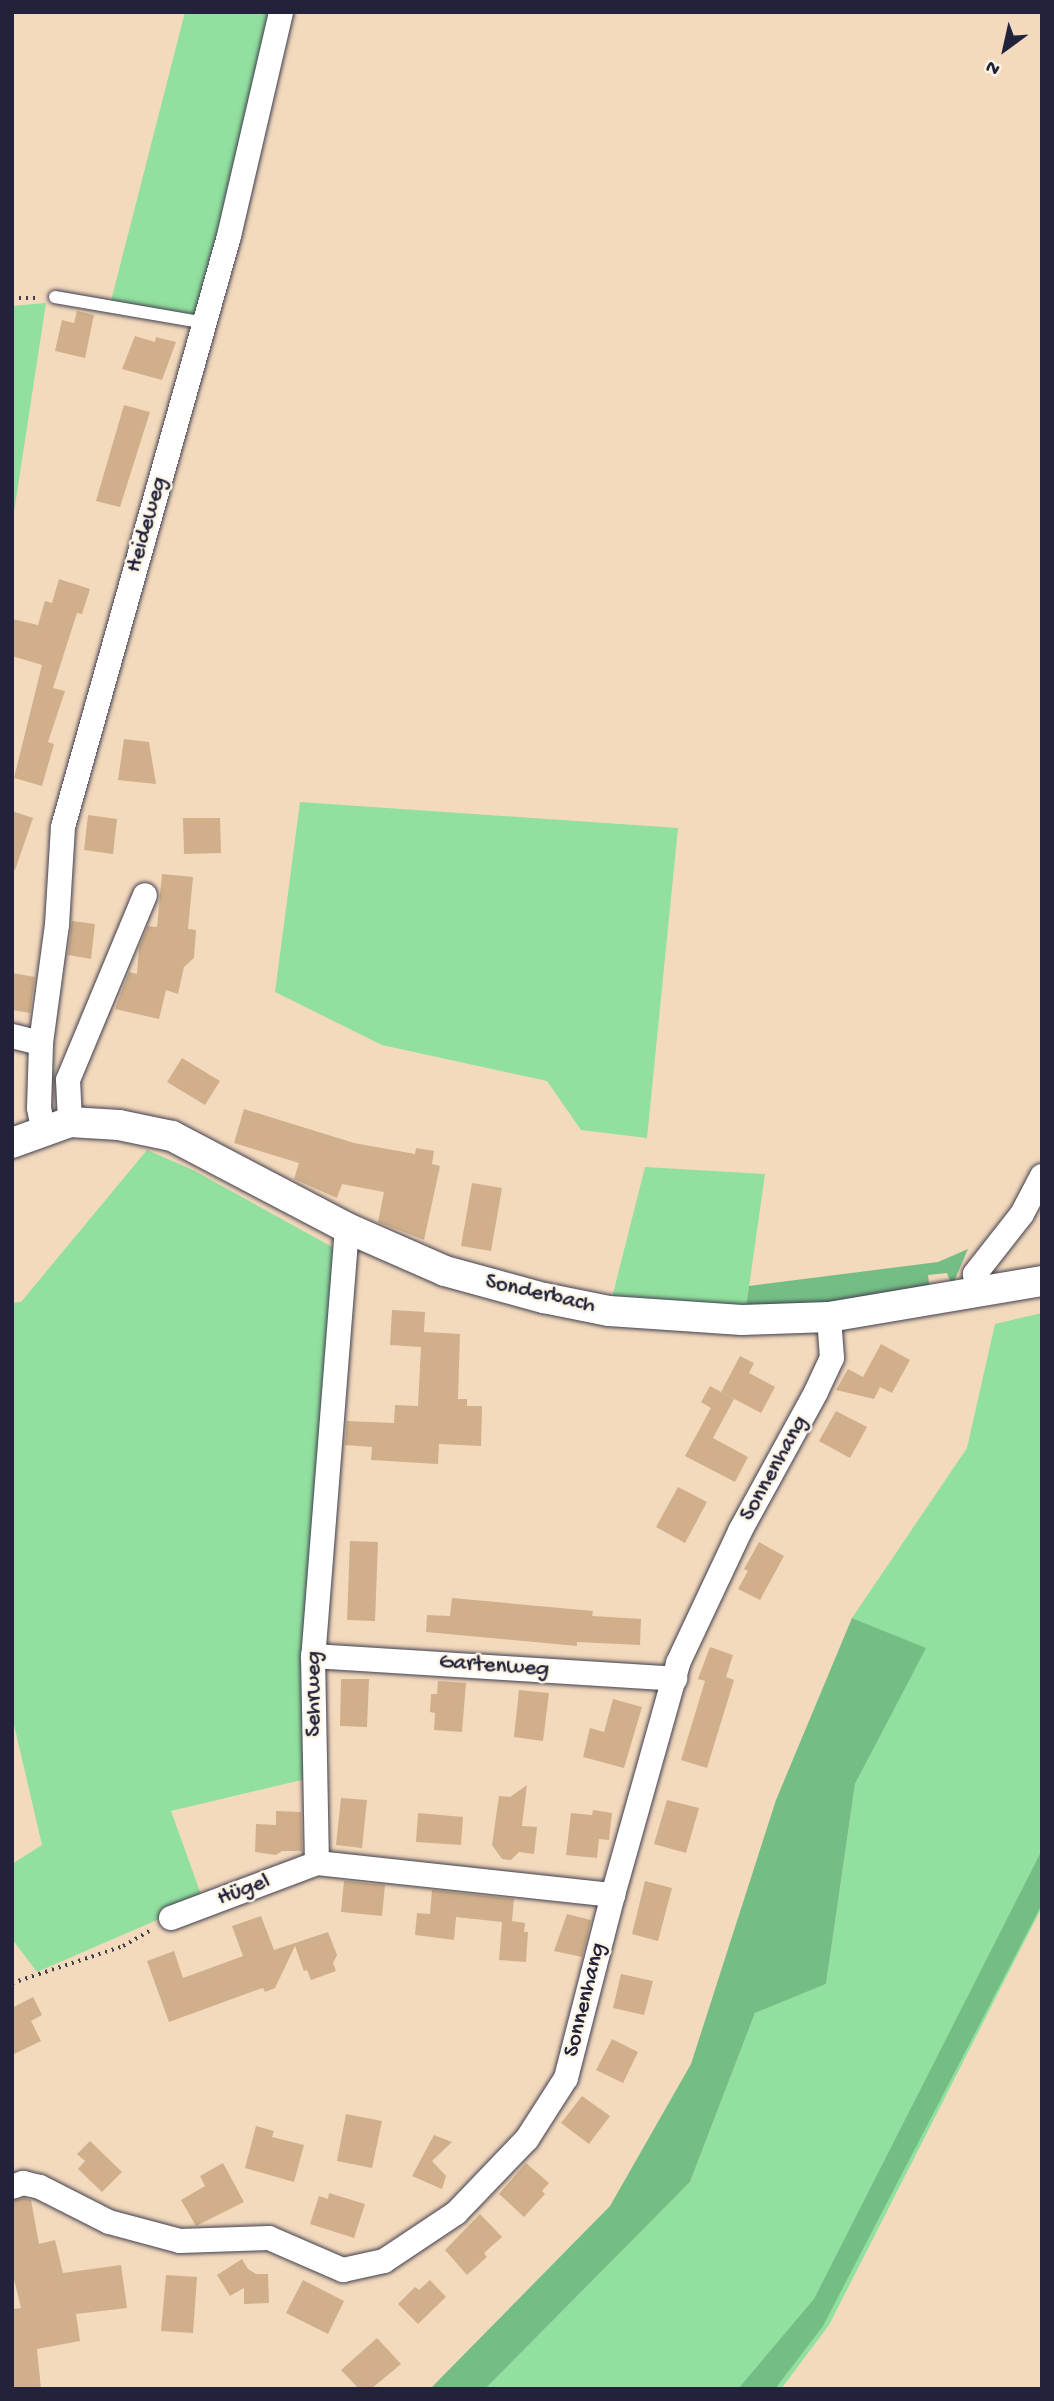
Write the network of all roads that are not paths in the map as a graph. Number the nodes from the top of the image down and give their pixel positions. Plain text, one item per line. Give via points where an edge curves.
1 (281, 12) edge
2 (55, 297) road end
3 (205, 323) junction
4 (145, 895) dead end
5 (12, 1036) edge
6 (41, 1043) junction
7 (56, 1126) junction
8 (12, 1143) edge
9 (1042, 1176) edge
10 (347, 1228) junction
11 (1042, 1281) edge
12 (979, 1292) junction
13 (829, 1317) junction
14 (313, 1656) junction
15 (675, 1679) junction
16 (317, 1863) junction
17 (613, 1895) junction
18 (171, 1918) road end
19 (12, 2187) edge

1 - 3 street, Heideweg
2 - 3 lane
3 - 6 street, Heideweg via 63,827 57,925
4 - 7 street via 68,1080
5 - 6 street
6 - 7 street, Heideweg via 39,1108
7 - 8 street, Sonderbach
7 - 10 street, Sonderbach via 119,1125 172,1136
9 - 12 street via 1022,1214 975,1274
10 - 13 street, Sonderbach via 445,1271 610,1311 743,1320
10 - 14 street, Sehrweg
11 - 12 street, Sonderbach
12 - 13 street, Sonderbach
13 - 15 street, Sonnenhang via 831,1358 827,1369 740,1531 678,1663
14 - 15 street, Gartenweg
14 - 16 street, Sehrweg
15 - 17 street, Sonnenhang
16 - 17 street
16 - 18 street, Hügel
17 - 19 street, Sonnenhang via 566,2078 527,2139 456,2213 384,2261 343,2270 269,2238 180,2241 109,2222 40,2187 23,2183

